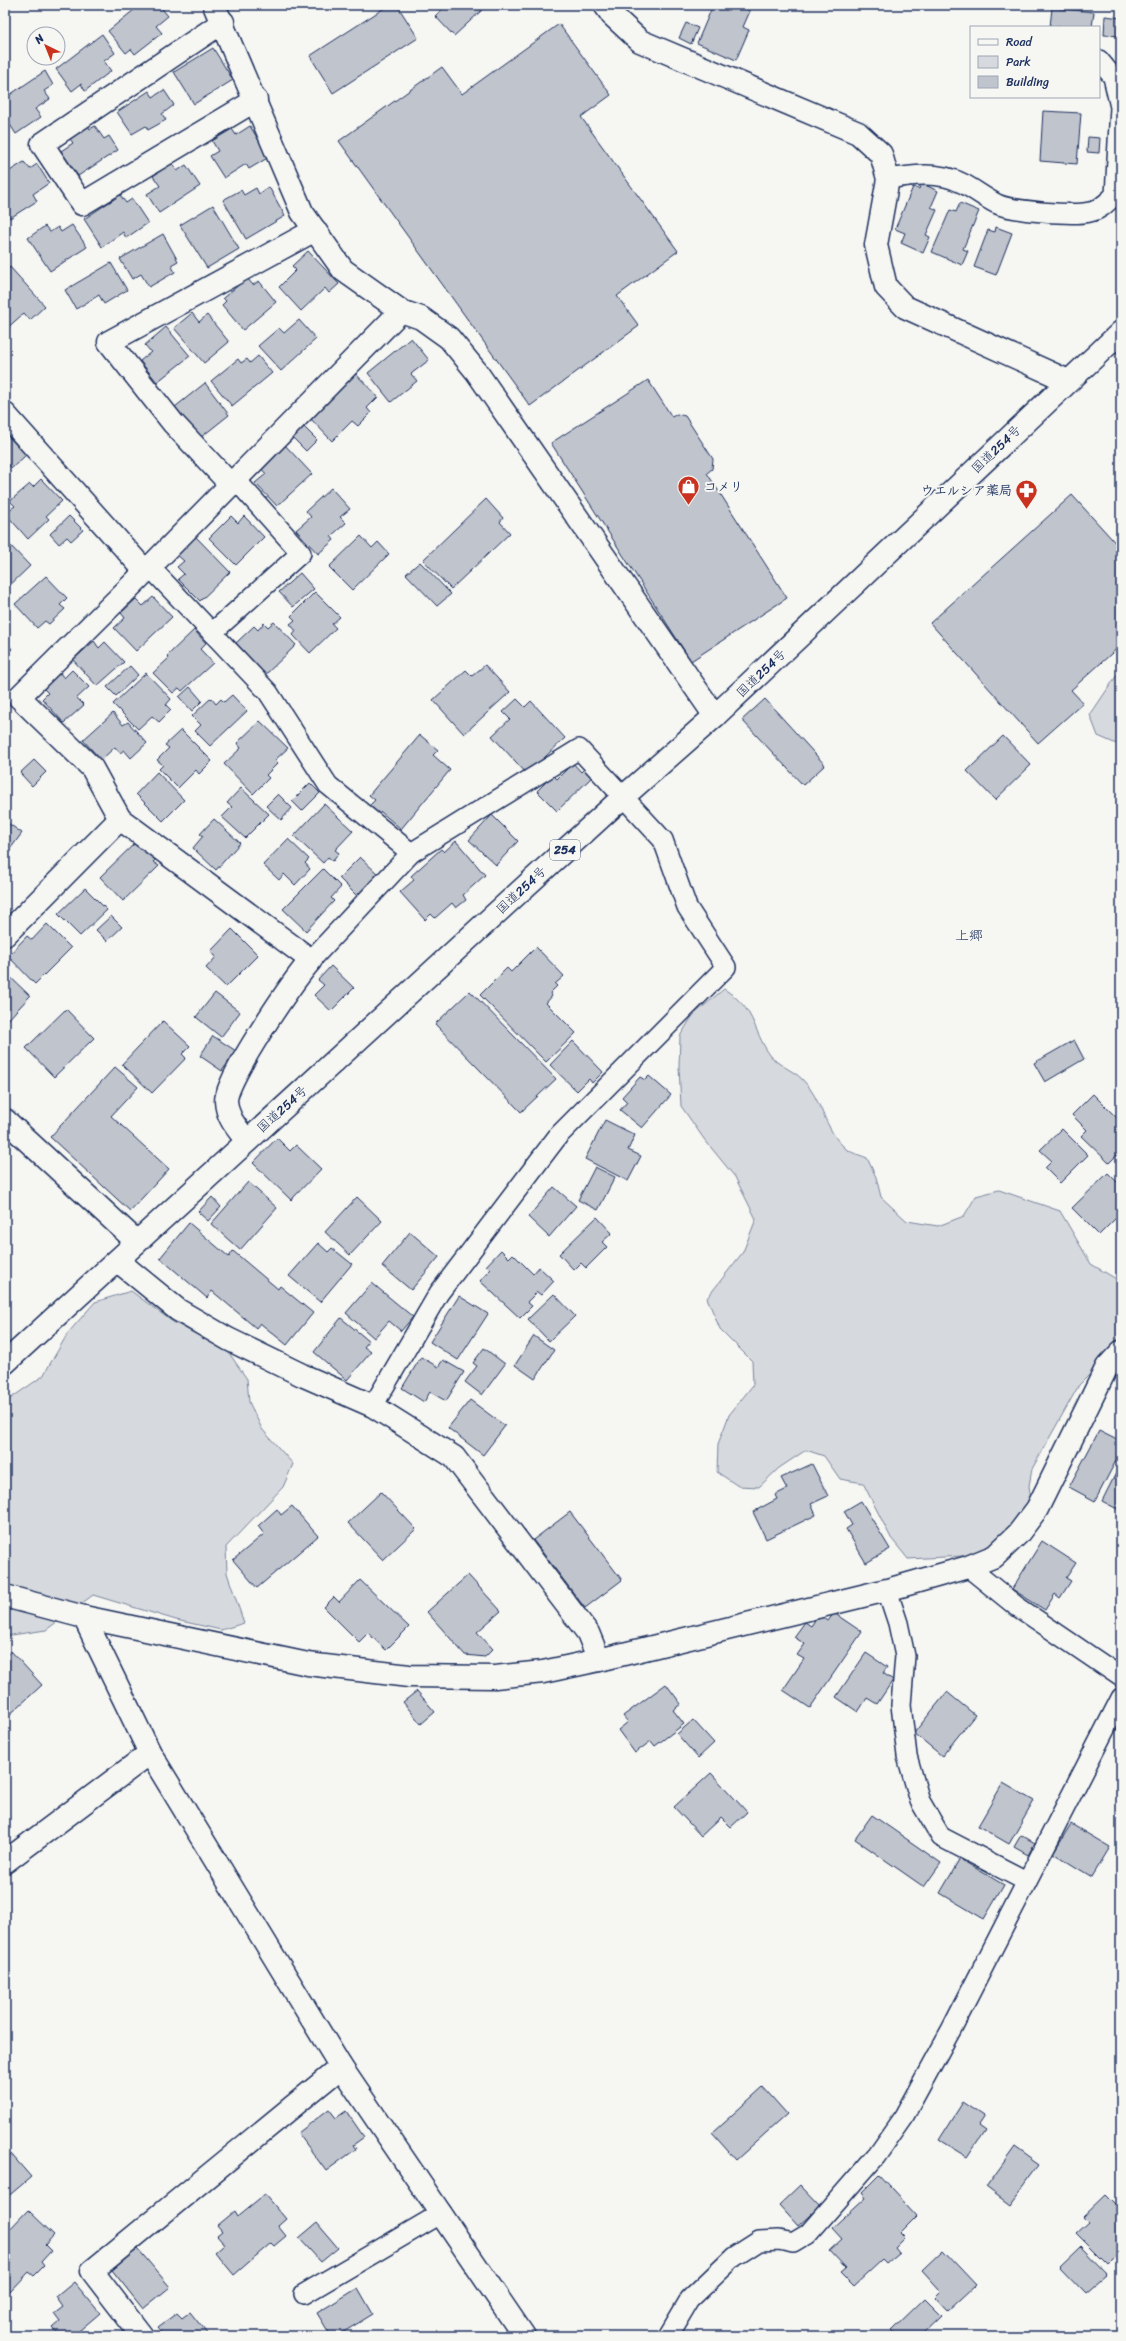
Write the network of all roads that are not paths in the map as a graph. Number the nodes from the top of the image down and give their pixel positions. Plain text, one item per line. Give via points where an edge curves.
1 (605, 5) edge
2 (218, 13) edge
3 (1100, 61) edge
4 (256, 100) junction
5 (888, 179) junction
6 (315, 230) junction
7 (401, 310) junction
8 (1121, 332) edge
9 (1068, 380) junction
10 (5, 414) edge
11 (233, 483) junction
12 (148, 570) junction
13 (213, 632) junction
14 (715, 716) junction
15 (622, 798) junction
16 (120, 819) junction
17 (411, 853) junction
18 (5, 935) edge
19 (311, 960) junction
20 (5, 1120) edge
21 (247, 1141) junction
22 (138, 1242) junction
23 (118, 1261) junction
24 (1121, 1352) edge
25 (5, 1363) edge
26 (373, 1406) junction
27 (968, 1567) junction
28 (886, 1590) junction
29 (5, 1596) edge
30 (84, 1617) junction
31 (599, 1660) junction
32 (1121, 1677) edge
33 (1121, 1698) edge
34 (150, 1753) junction
35 (5, 1862) edge
36 (1026, 1881) junction
37 (341, 2067) junction
38 (442, 2213) junction
39 (304, 2294) dead end
40 (142, 2336) edge
41 (524, 2336) edge
42 (668, 2336) edge

1 - 5 main road via 640,41 858,134 881,154
2 - 4 main road
2 - 4 main road via 42,144 82,204
3 - 5 lane via 1113,77 1120,107 1115,195 1100,209 1089,213 1035,211 997,204 973,188 947,177 926,174
4 - 6 main road via 302,212
5 - 9 main road via 876,245 886,287 905,307
6 - 7 main road via 343,270
6 - 11 main road via 109,342 173,423
7 - 11 main road
7 - 14 main road via 421,318 449,338 476,371
8 - 9 main road, 国道254号 / 254
9 - 14 main road, 国道254号 / 254
10 - 12 main road
11 - 12 main road
11 - 13 lane via 301,553
12 - 13 lane
12 - 16 main road via 19,697 92,768
13 - 17 lane via 268,692 328,785
14 - 15 main road, 国道254号 / 254
15 - 17 lane via 578,749
15 - 21 main road, 国道254号 / 254
15 - 26 lane via 663,840 687,907 726,966 558,1136 439,1293
16 - 18 main road
16 - 19 main road
17 - 19 lane
19 - 21 main road via 293,982 242,1064 226,1100 229,1117
20 - 22 main road
21 - 22 main road, 国道254号 / 254
22 - 23 main road, 国道254号 / 254
23 - 25 main road, 国道254号 / 254
23 - 26 main road via 178,1310 228,1339
24 - 27 main road via 1107,1367 1037,1509 1018,1534 995,1556
26 - 31 main road via 454,1457 588,1633
27 - 28 main road
27 - 32 lane via 1015,1605
28 - 31 main road
28 - 36 lane via 898,1623 905,1656 901,1705 907,1756 920,1801 941,1837
29 - 30 main road
30 - 31 main road via 308,1664 409,1676 495,1678 543,1672
30 - 34 main road
33 - 36 lane
34 - 35 main road
34 - 37 main road
36 - 42 lane via 952,2028 904,2116 876,2156 808,2234 793,2243 779,2240 759,2241 734,2257 690,2299
37 - 38 main road
37 - 40 main road via 92,2271
38 - 39 lane
38 - 41 main road

